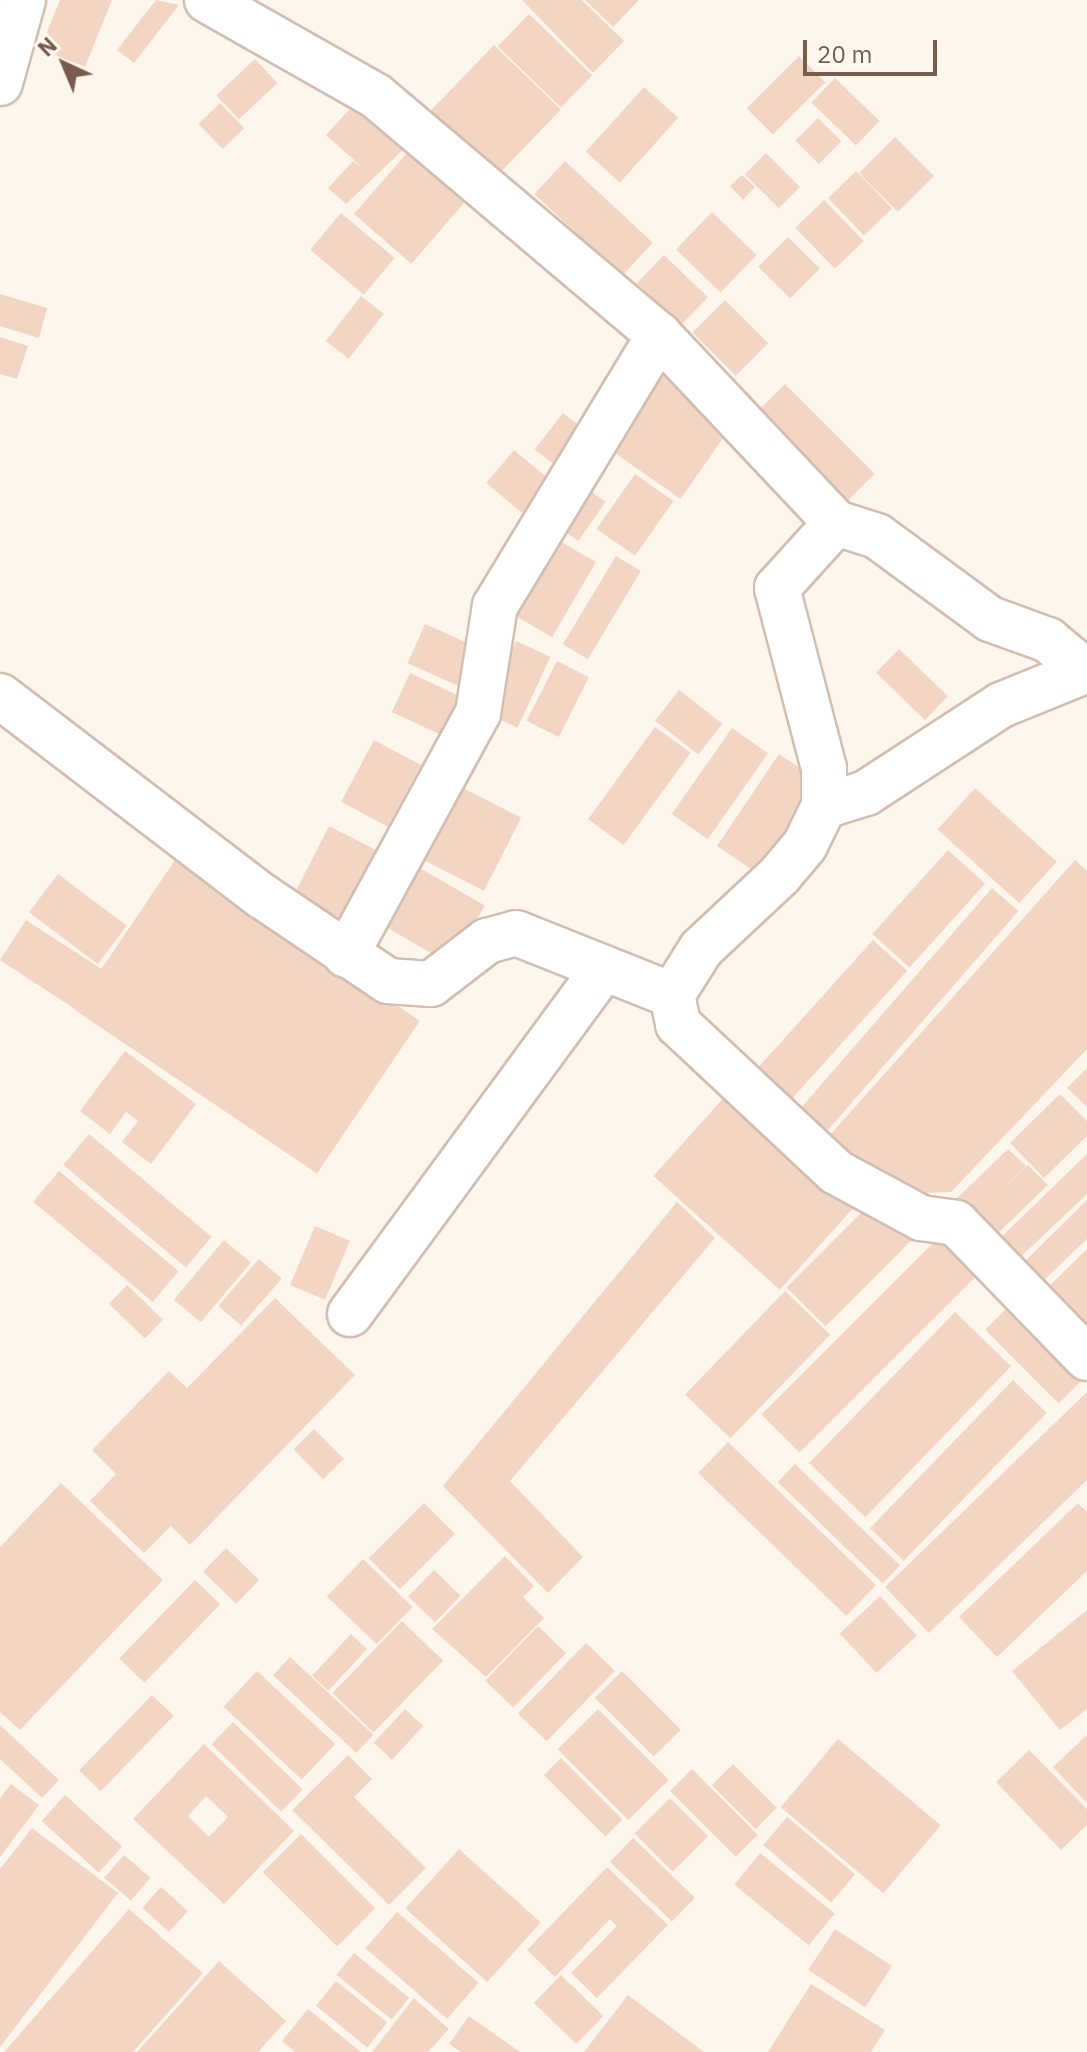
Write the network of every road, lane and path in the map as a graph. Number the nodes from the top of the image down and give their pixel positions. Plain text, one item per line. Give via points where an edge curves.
1 (23, 0) edge
2 (207, 0) edge
3 (0, 83) edge
4 (659, 335) junction
5 (836, 523) junction
6 (1086, 671) edge
7 (0, 696) edge
8 (824, 806) junction
9 (346, 955) junction
10 (604, 968) junction
11 (672, 995) junction
12 (350, 1314) dead end
13 (1087, 1358) edge

1 - 3 street
2 - 4 street via 376,96
4 - 5 street
4 - 9 street via 495,606 478,713
5 - 6 street via 877,536 980,612 1048,640
5 - 8 street via 777,588 824,768
6 - 8 street via 1001,705 866,793
7 - 9 street
8 - 11 street via 805,845 701,949
9 - 10 street via 388,981 431,984 487,941 516,933
10 - 11 street
10 - 12 street
11 - 13 street via 678,1024 836,1172 921,1218 956,1223

